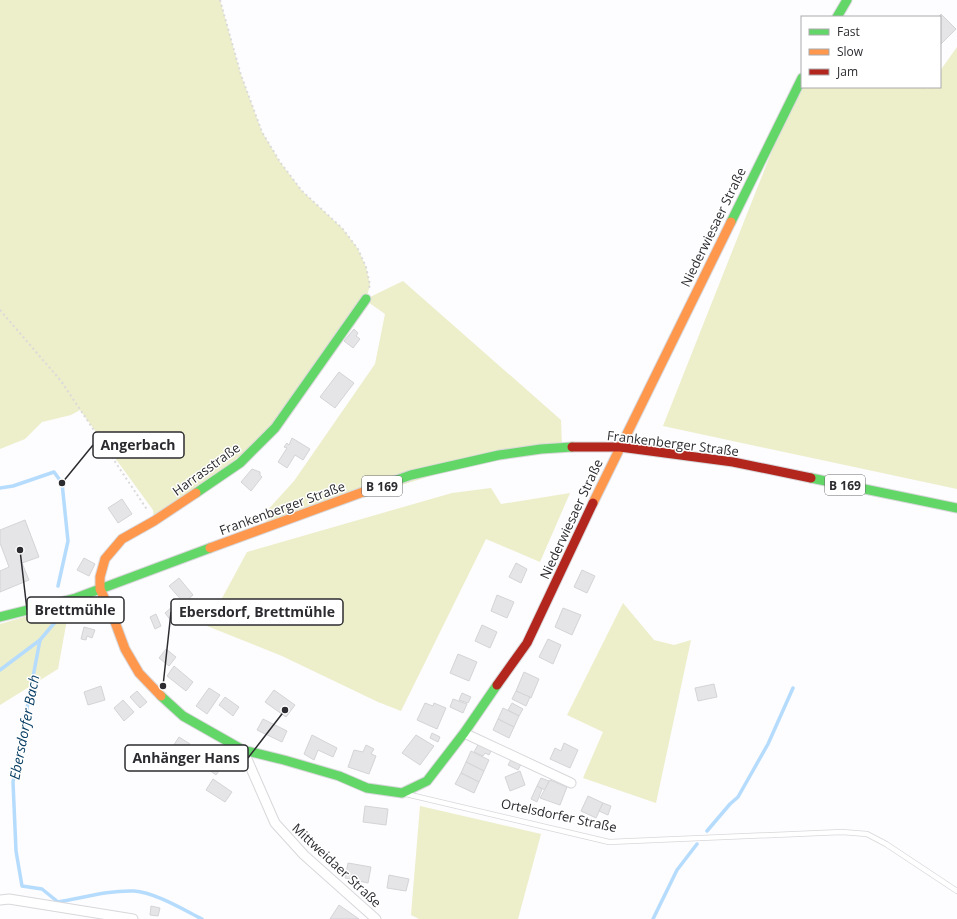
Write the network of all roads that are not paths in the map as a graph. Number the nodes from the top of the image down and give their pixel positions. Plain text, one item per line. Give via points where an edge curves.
1 (847, 0) edge
2 (838, 16) edge
3 (801, 80) edge
4 (366, 299) road end
5 (620, 447) junction
6 (957, 508) edge
7 (100, 589) junction
8 (0, 617) edge
9 (464, 733) junction
10 (243, 750) junction
11 (571, 782) dead end
12 (402, 793) junction
13 (957, 891) edge
14 (0, 900) edge
15 (133, 919) edge
16 (376, 919) edge

1 - 2 main road
3 - 5 main road, Niederwiesaer Straße
4 - 7 main road, Harrasstraße via 275,428 240,463 154,521 122,539 105,559
5 - 6 main road, Frankenberger Straße / B 169 via 733,462
5 - 7 main road, Frankenberger Straße / B 169 via 562,447 513,453 411,475
5 - 9 main road, Niederwiesaer Straße via 527,642
7 - 8 main road, Frankenberger Straße / B 169 via 69,600
7 - 10 main road via 125,649 139,673 184,716
9 - 11 street
9 - 12 main road, Niederwiesaer Straße via 427,781
10 - 12 main road, Ortelsdorfer Straße via 339,776 366,788
10 - 16 street, Mittweidaer Straße via 274,823 304,855
12 - 13 lane, Ortelsdorfer Straße via 609,842 842,832 866,834 886,844
14 - 15 street via 9,899

